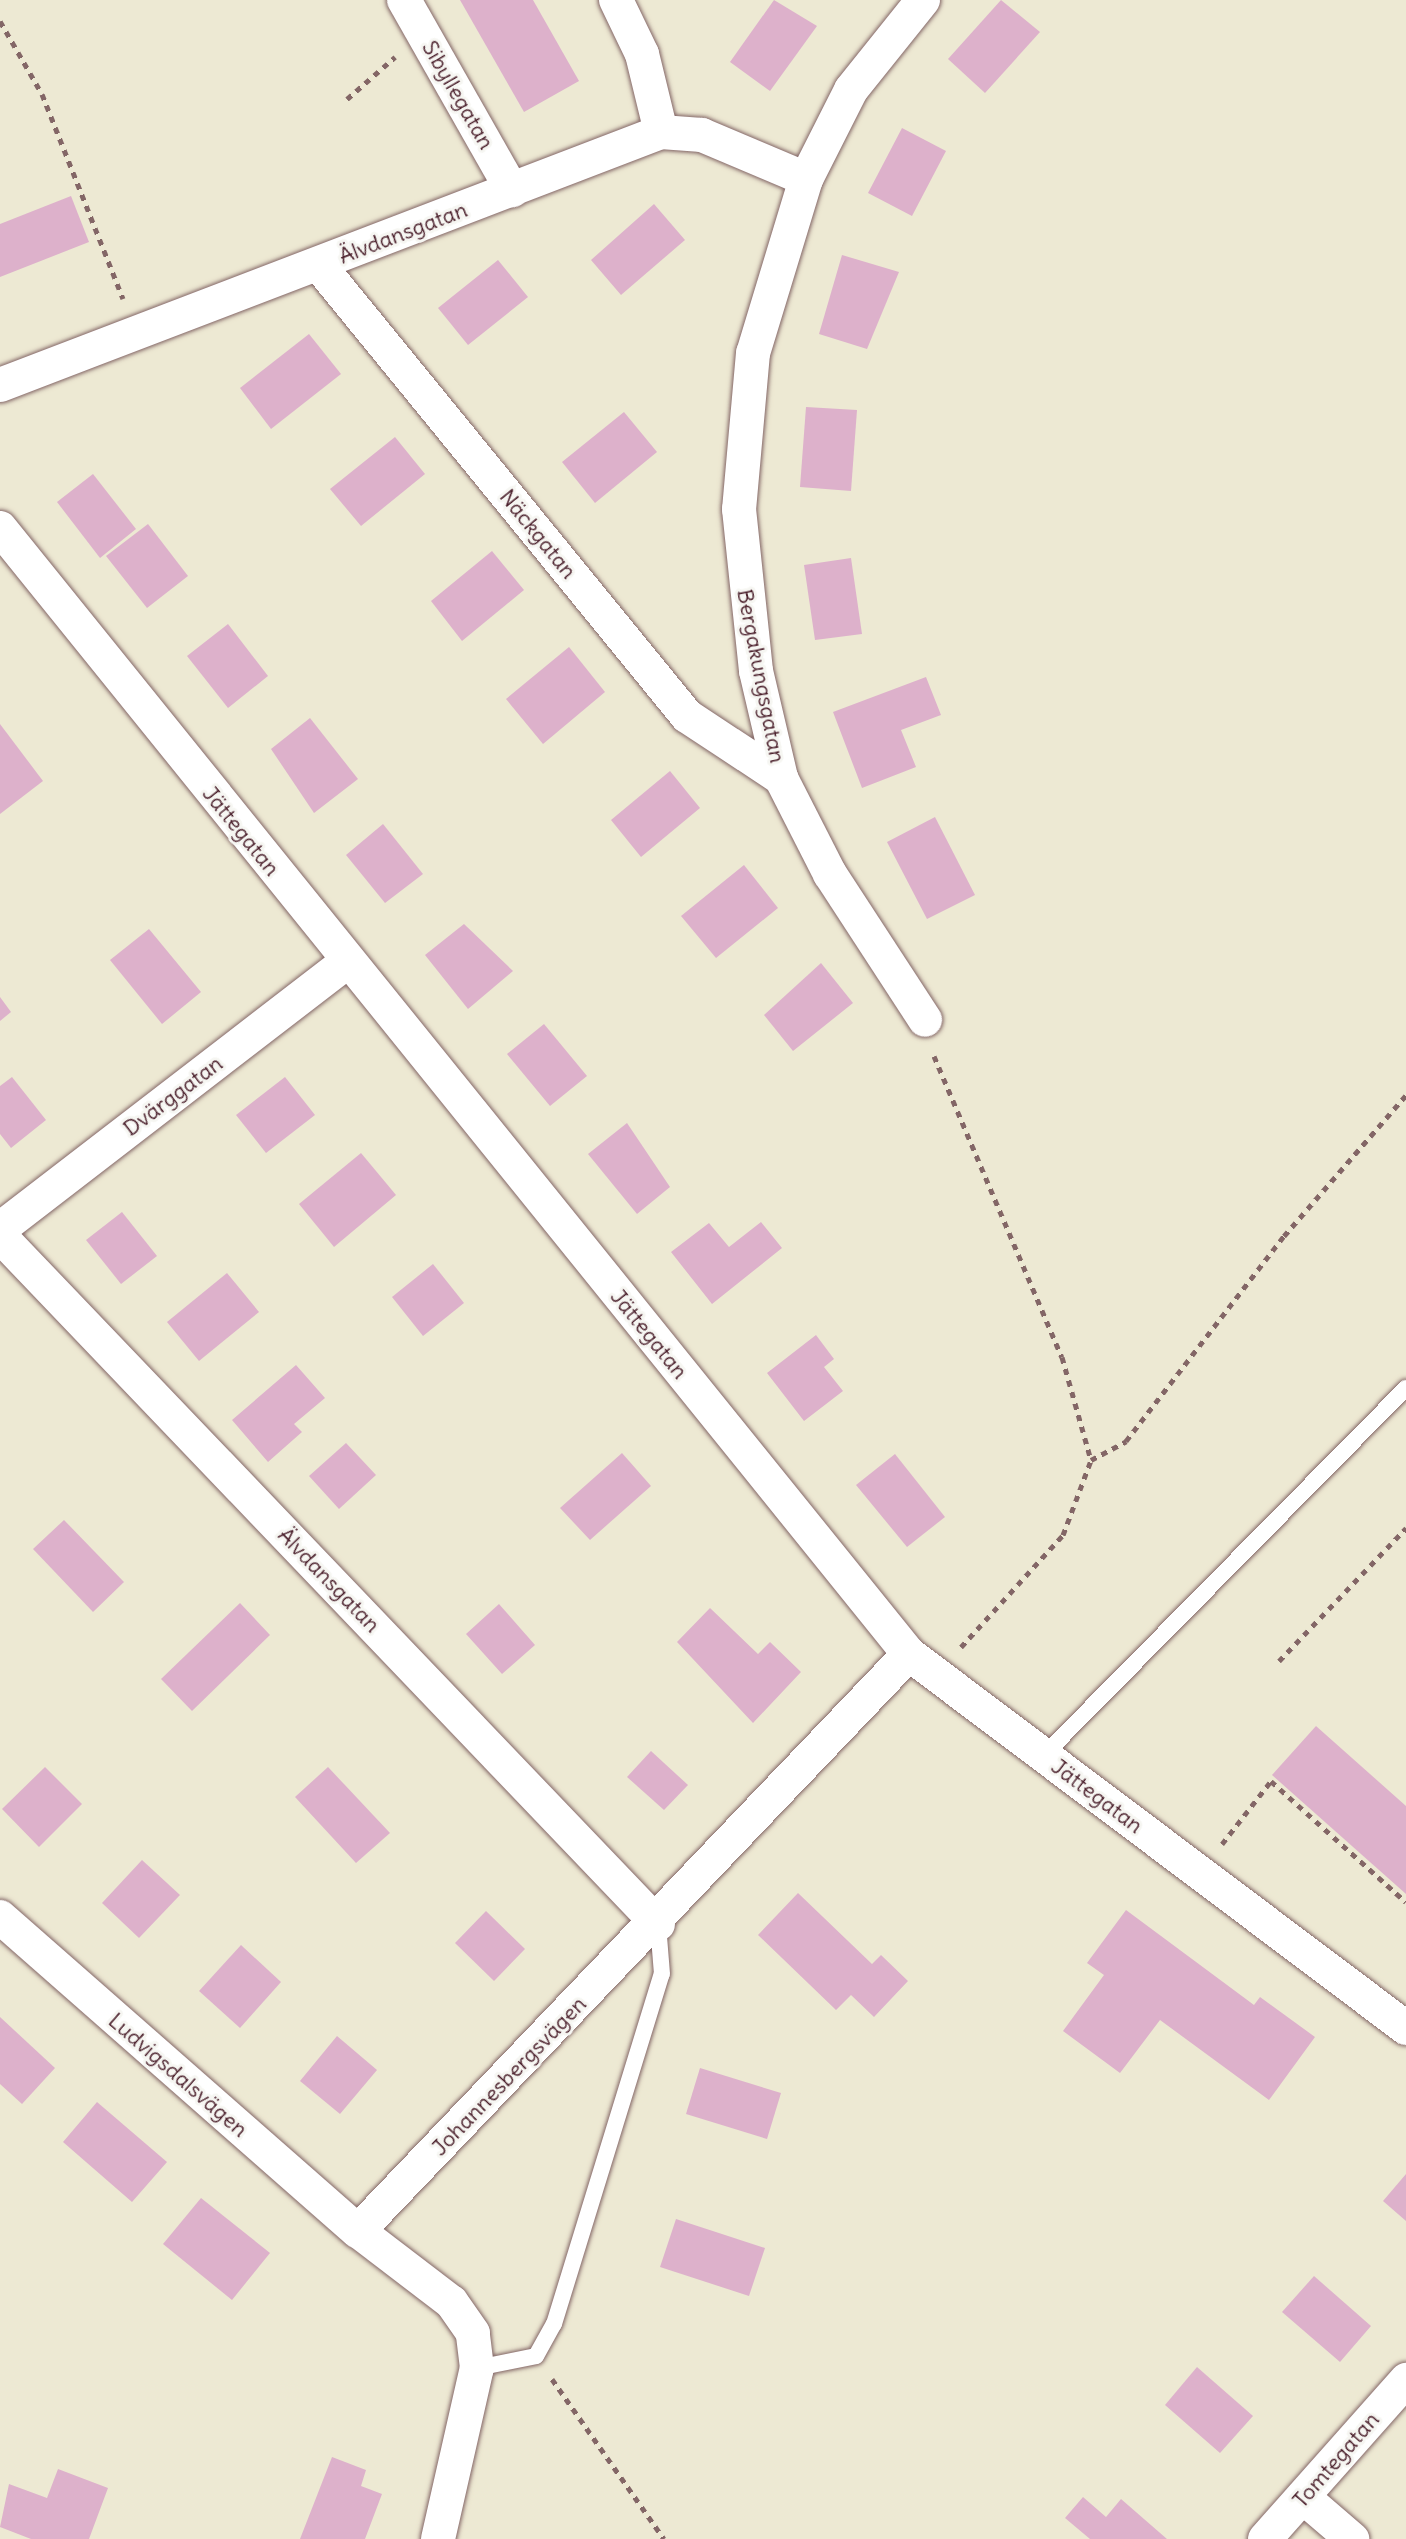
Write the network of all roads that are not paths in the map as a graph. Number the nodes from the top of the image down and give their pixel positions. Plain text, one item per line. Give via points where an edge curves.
1 (404, 0) edge
2 (616, 0) edge
3 (923, 0) edge
4 (661, 132) junction
5 (806, 179) junction
6 (512, 190) junction
7 (319, 265) junction
8 (0, 385) edge
9 (0, 528) edge
10 (781, 778) junction
11 (346, 963) junction
12 (925, 1020) road end
13 (0, 1229) edge
14 (0, 1236) edge
15 (1406, 1388) edge
16 (923, 1664) junction
17 (1043, 1756) junction
18 (0, 1917) edge
19 (658, 1924) junction
20 (1406, 2028) edge
21 (358, 2231) junction
22 (477, 2368) junction
23 (1406, 2380) edge
24 (1303, 2497) junction
25 (438, 2539) edge
26 (1265, 2539) edge
27 (1352, 2539) edge

1 - 6 street, Sibyllegatan
2 - 4 street via 646,68
3 - 5 street, Bergakungsgatan via 851,90
4 - 5 street, Älvdansgatan via 702,135
4 - 6 street, Älvdansgatan
5 - 10 street, Bergakungsgatan via 753,353 739,509 752,644
6 - 7 street, Älvdansgatan
7 - 8 street, Älvdansgatan
7 - 10 street, Näckgatan via 687,716
9 - 11 street, Jättegatan
10 - 12 street, Bergakungsgatan via 830,874
11 - 13 street, Dvärggatan
11 - 16 street, Jättegatan
14 - 19 street, Älvdansgatan
15 - 17 lane
16 - 17 street, Jättegatan
16 - 19 street, Johannesbergsvägen
17 - 20 street, Jättegatan
18 - 21 street, Ludvigsdalsvägen
19 - 21 street, Johannesbergsvägen
19 - 22 lane via 662,1974 554,2324 536,2356
21 - 22 street via 451,2302 473,2333
22 - 25 street
23 - 24 street, Tomtegatan
24 - 26 street, Tomtegatan
24 - 27 street

